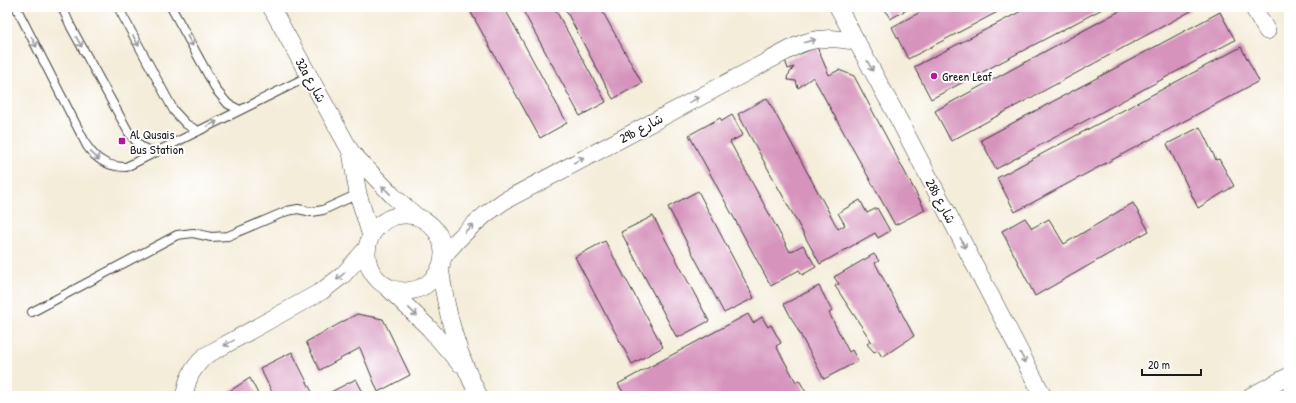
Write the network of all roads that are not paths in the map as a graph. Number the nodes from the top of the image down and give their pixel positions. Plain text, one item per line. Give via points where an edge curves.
1 (17, 7) edge
2 (62, 7) edge
3 (118, 7) edge
4 (171, 7) edge
5 (271, 7) edge
6 (838, 7) edge
7 (1253, 7) edge
8 (1267, 31) dead end
9 (857, 42) junction
10 (309, 76) junction
11 (240, 110) junction
12 (198, 131) junction
13 (350, 152) junction
14 (153, 154) junction
15 (358, 194) junction
16 (415, 215) junction
17 (369, 242) junction
18 (441, 262) junction
19 (385, 285) junction
20 (32, 312) dead end
21 (467, 373) junction
22 (1289, 376) edge
23 (185, 396) edge
24 (479, 396) edge
25 (1043, 396) edge
26 (1251, 396) edge

1 -> 14 lane via 92,153 111,166 126,167
2 -> 14 lane via 129,133 140,146
3 -> 12 lane via 174,111 186,124
4 -> 11 lane via 217,91 228,104
5 - 10 street, 32a شارع
6 - 9 street, 28b شارع
7 - 8 street
18 -> 9 street, 29b شارع via 455,241 504,201 798,45 824,38
9 -> 25 street, 28b شارع
10 - 11 lane
10 - 13 street, 32a شارع
12 -> 11 lane
12 - 14 lane
13 - 15 street, 32a شارع
16 -> 13 street, 32a شارع via 387,191
15 - 17 street, 32a شارع
15 - 20 lane via 323,210 287,211 228,236 211,237 193,233 176,235
16 - 17 street via 404,214 384,221 376,228
16 - 18 street via 434,227 439,236 443,246
17 - 19 street via 367,259 377,278
17 -> 23 street via 343,275 322,291 205,356 192,372 185,386
18 - 19 street via 434,277 416,289 395,290
18 - 21 street via 450,319
19 -> 21 street via 430,328
21 - 24 street
22 - 26 street

